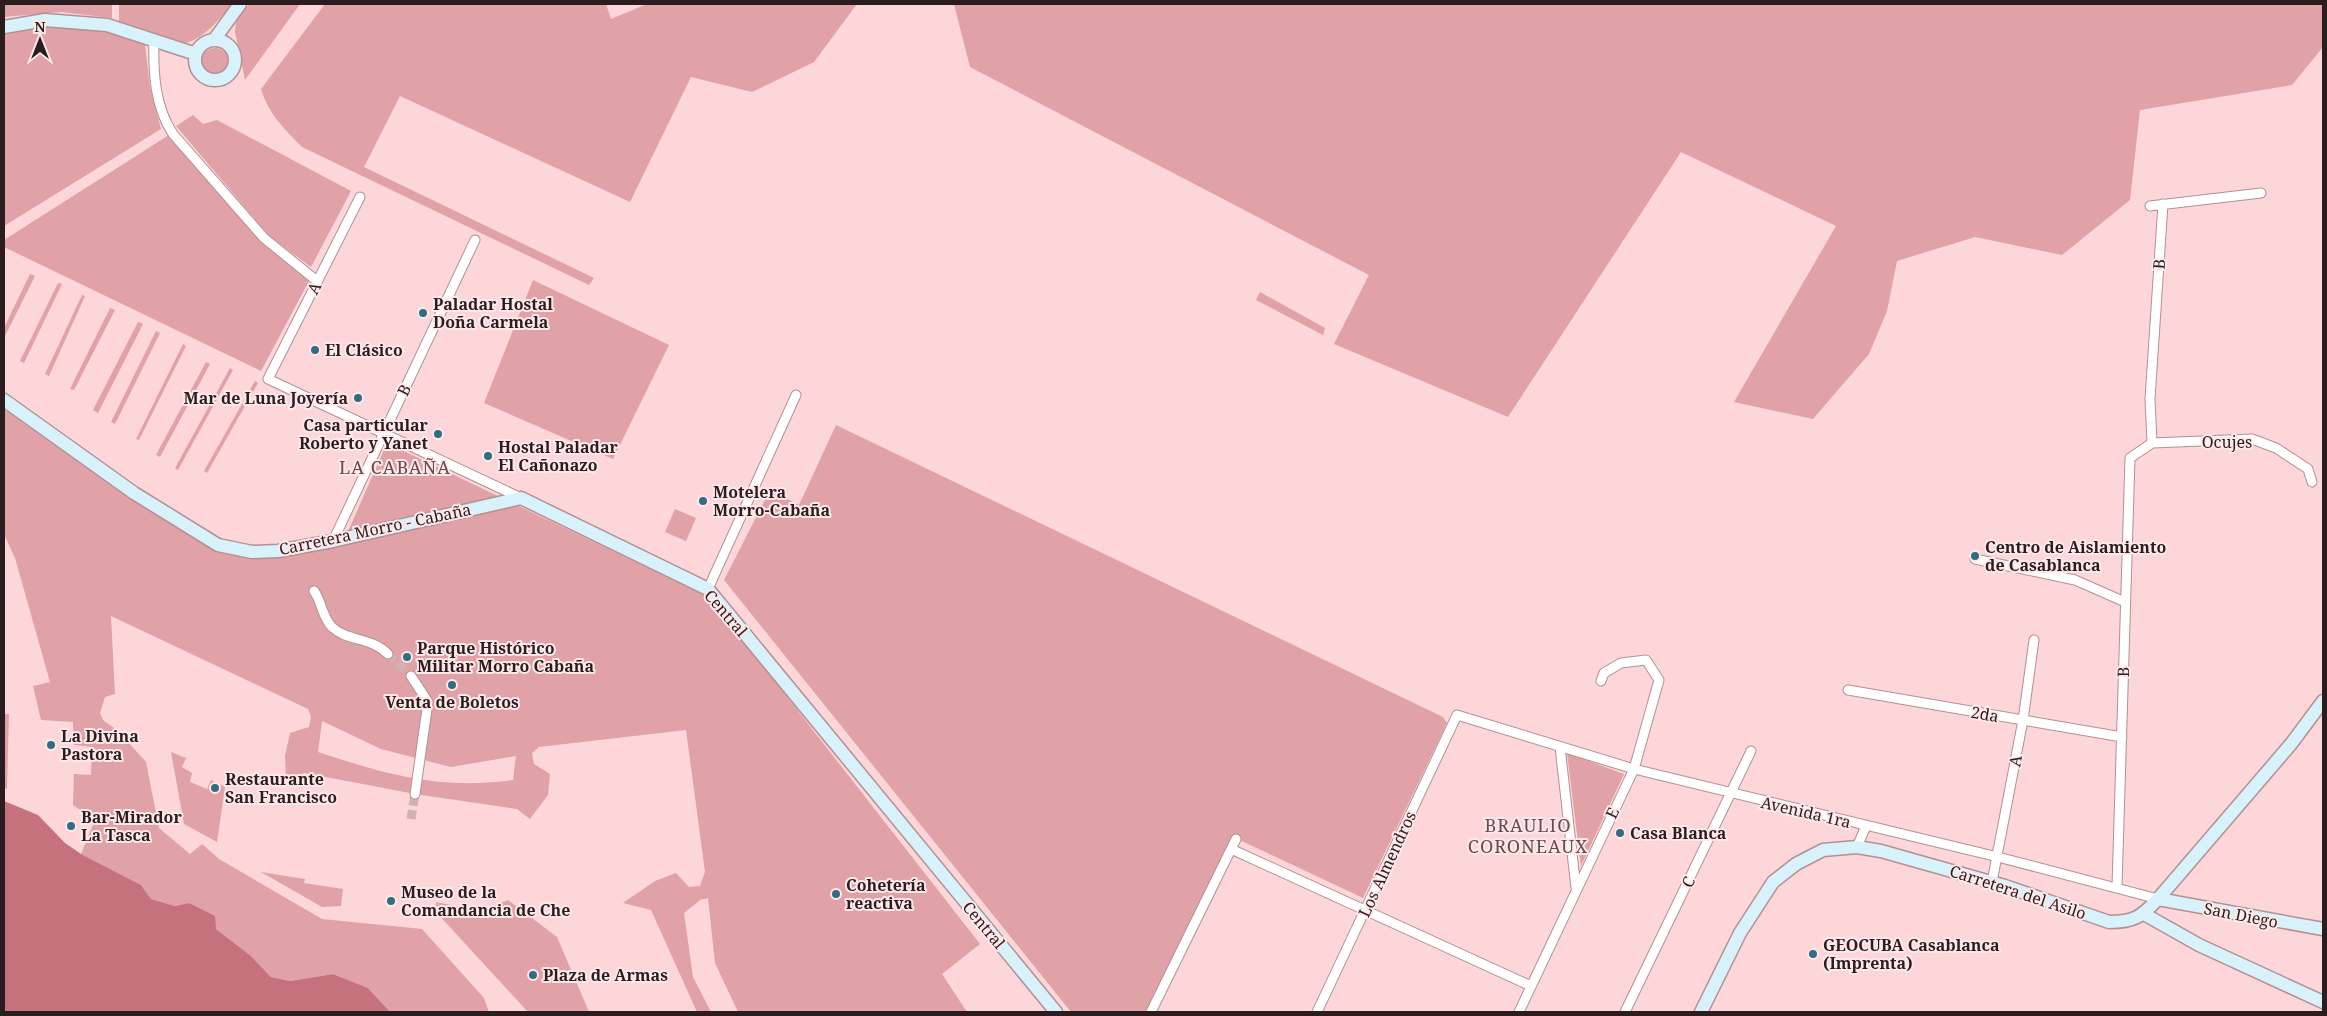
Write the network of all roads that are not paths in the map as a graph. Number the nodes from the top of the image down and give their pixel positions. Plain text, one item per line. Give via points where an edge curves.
1 (240, 4) edge
2 (4, 26) edge
3 (154, 40) junction
4 (214, 40) junction
5 (196, 54) junction
6 (2261, 193) dead end
7 (360, 197) dead end
8 (2163, 204) junction
9 (2150, 206) dead end
10 (475, 240) dead end
11 (317, 281) junction
12 (268, 379) joint
13 (796, 395) dead end
14 (4, 400) edge
15 (383, 433) junction
16 (2152, 443) junction
17 (2312, 482) dead end
18 (521, 498) junction
19 (333, 541) junction
20 (1975, 559) dead end
21 (708, 589) junction
22 (314, 591) dead end
23 (2125, 602) junction
24 (2034, 640) dead end
25 (388, 654) tunnel mouth
26 (411, 676) tunnel mouth
27 (1601, 681) dead end
28 (1848, 690) dead end
29 (2323, 701) edge
30 (1457, 715) joint
31 (2023, 720) junction
32 (2122, 737) junction
33 (1560, 747) junction
34 (1751, 751) dead end
35 (1634, 769) junction
36 (415, 794) tunnel mouth
37 (1730, 794) junction
38 (1866, 826) junction
39 (1236, 839) dead end
40 (1858, 847) junction
41 (1231, 850) junction
42 (1998, 856) junction
43 (1992, 882) junction
44 (2117, 887) junction
45 (1576, 890) junction
46 (2138, 893) junction
47 (2158, 899) junction
48 (1365, 911) junction
49 (2144, 914) junction
50 (2323, 929) edge
51 (1530, 986) junction
52 (2323, 1002) edge
53 (1319, 1011) edge
54 (1056, 1012) edge
55 (1151, 1012) edge
56 (1519, 1012) edge
57 (1625, 1012) edge
58 (1701, 1012) edge

1 - 4 street
2 - 3 street via 45,20 76,22 116,27
3 - 5 street
3 - 11 street via 159,105 165,121 264,238
4 - 5 street via 202,44
4 - 5 street via 226,43 234,54 235,67 227,77 216,81 204,78 196,68
6 - 8 street
7 - 11 street, A
8 - 9 street
8 - 16 street, B via 2150,398
10 - 15 street, B
11 - 12 street, A
12 - 15 street, Central
13 - 21 street
14 - 19 street, Carretera Morro - Cabaña via 134,493 218,545 252,552 278,551
15 - 18 street, Central
15 - 19 street, B
16 - 17 street, Ocujes via 2252,439 2276,448 2308,469
16 - 23 street, B via 2130,458
18 - 19 street, Carretera Morro - Cabaña
18 - 21 street, Central
20 - 23 street via 2075,580
21 - 54 street, Central
22 - 25 street via 332,626 345,635 379,646
23 - 32 street, B
24 - 31 street, A
26 - 36 street via 428,702
27 - 35 street, E via 1604,673 1621,662 1646,660 1659,680
28 - 31 street, 2da
29 - 47 street, Carretera del Asilo via 2291,744
30 - 33 street, Avenida 1ra
30 - 48 street, Los Almendros
31 - 32 street, 2da
31 - 42 street, A
32 - 44 street, B
33 - 35 street, Avenida 1ra
33 - 45 street
34 - 37 street, C
35 - 37 street, Avenida 1ra
35 - 45 street, E
37 - 38 street, Avenida 1ra
37 - 57 street, C
38 - 40 street
38 - 42 street, Avenida 1ra
39 - 41 street
40 - 43 street, Carretera del Asilo
40 - 58 street, Carretera del Asilo via 1823,850 1796,864 1773,882 1740,932
41 - 48 street
41 - 55 street
42 - 43 street, A
42 - 44 street, Avenida 1ra
43 - 49 street, Carretera del Asilo via 2110,922 2124,922
44 - 46 street, Avenida 1ra
45 - 51 street, E
46 - 47 street, Avenida 1ra
46 - 49 street via 2144,900
47 - 49 street, Carretera del Asilo
47 - 50 street, San Diego
48 - 51 street
48 - 53 street, Los Almendros
49 - 52 street via 2199,946
51 - 56 street, E

